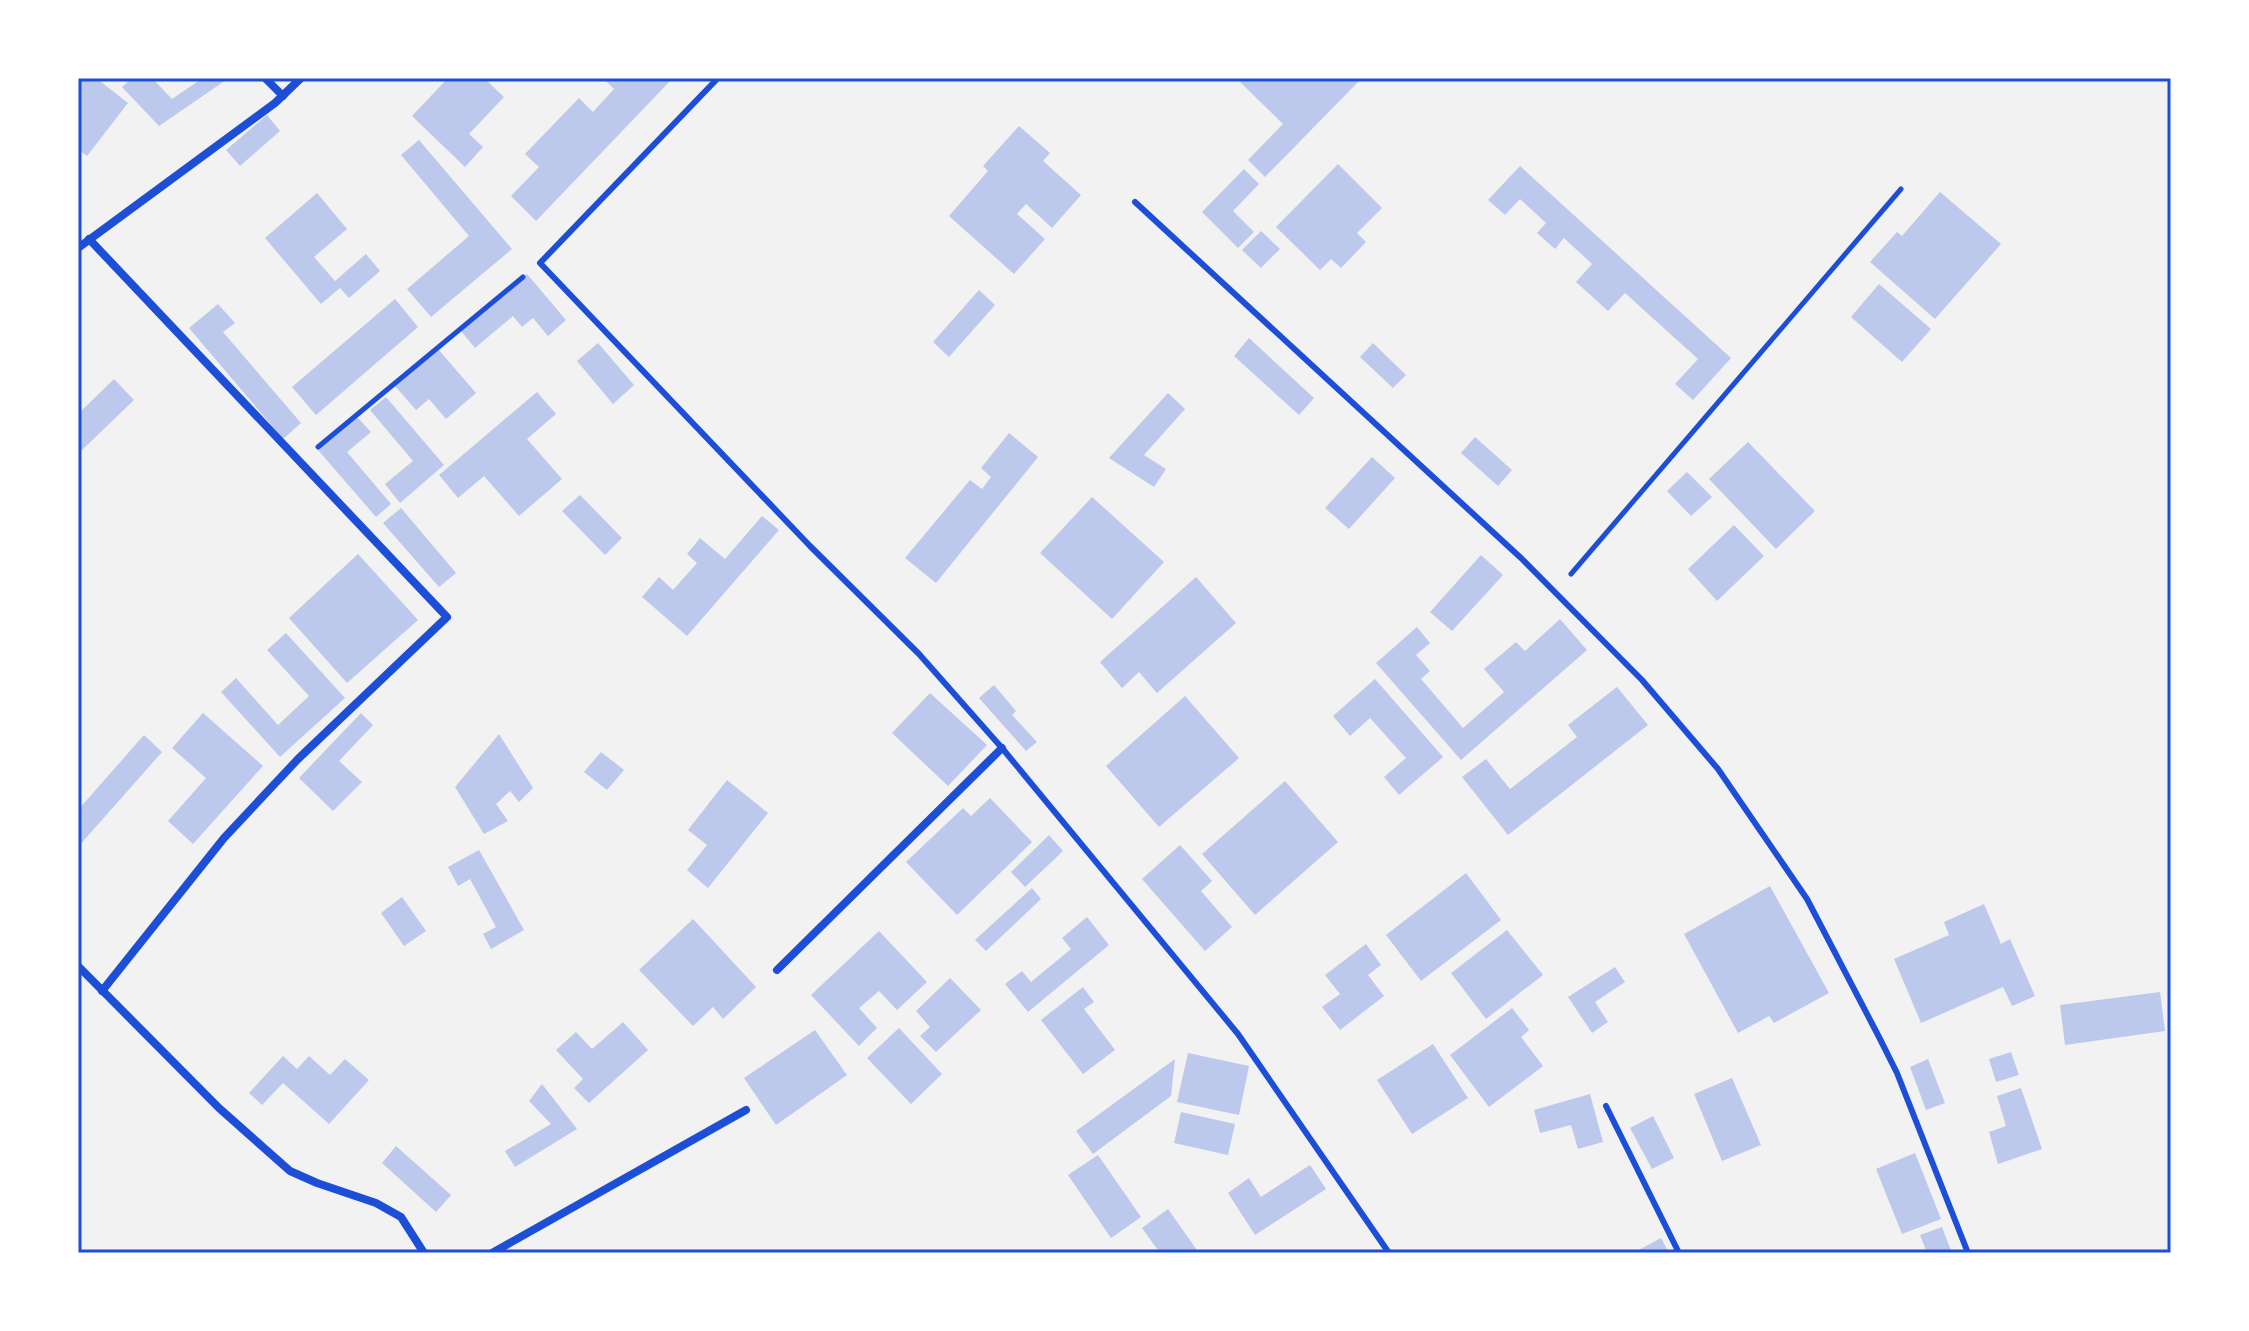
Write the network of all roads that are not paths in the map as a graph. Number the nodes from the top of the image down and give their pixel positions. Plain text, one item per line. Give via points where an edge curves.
1 (265, 78) edge
2 (301, 78) edge
3 (718, 78) edge
4 (283, 96) junction
5 (1135, 202) dead end
6 (89, 239) junction
7 (78, 248) edge
8 (1002, 748) junction
9 (78, 966) edge
10 (777, 970) dead end
11 (102, 991) junction
12 (1606, 1106) dead end
13 (746, 1110) dead end
14 (424, 1253) edge
15 (492, 1253) edge
16 (1389, 1253) edge
17 (1679, 1253) edge
18 (1968, 1253) edge

1 - 4 street
2 - 4 street
3 - 8 lane via 540,263 919,654
4 - 6 street
5 - 18 lane via 1521,558 1642,680 1718,769 1807,899 1897,1073
6 - 7 street
6 - 11 street via 447,617 298,759 224,838
8 - 10 street
8 - 16 lane via 1238,1034
9 - 11 street
11 - 14 street via 290,1171 401,1217
12 - 17 lane
13 - 15 street

